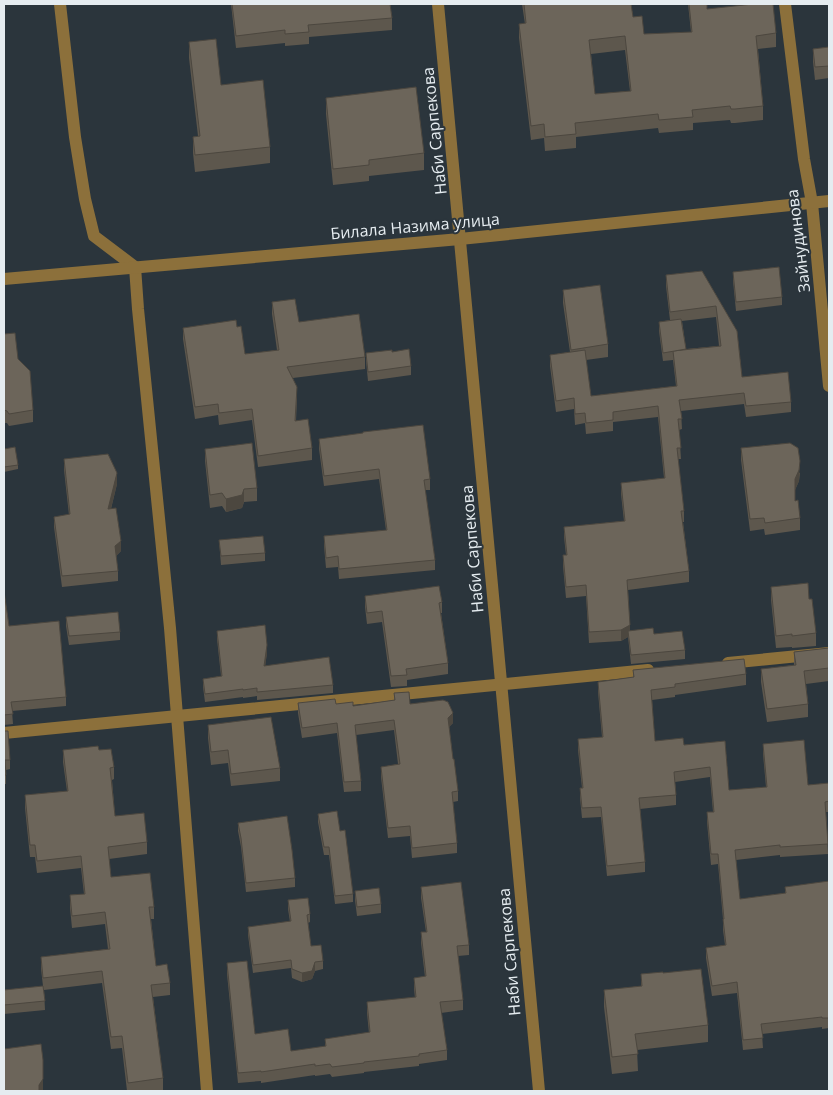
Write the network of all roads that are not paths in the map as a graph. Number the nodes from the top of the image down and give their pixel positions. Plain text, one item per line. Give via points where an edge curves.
1 (60, 4) edge
2 (438, 4) edge
3 (785, 4) edge
4 (829, 201) edge
5 (812, 203) junction
6 (460, 239) junction
7 (136, 267) junction
8 (4, 279) edge
9 (829, 386) edge
10 (829, 653) edge
11 (720, 663) edge
12 (660, 669) edge
13 (501, 684) junction
14 (176, 716) junction
15 (4, 733) edge
16 (207, 1091) edge
17 (539, 1091) edge

1 - 7 street via 75,137 94,236
2 - 6 street, Наби Сарпекова
3 - 5 street, Зайнудинова
4 - 5 street, Билала Назима улица
5 - 6 street, Билала Назима улица
5 - 9 street, Зайнудинова
6 - 7 street, Билала Назима улица
6 - 13 street, Наби Сарпекова
7 - 8 street, Билала Назима улица
7 - 14 street
10 - 11 street
12 - 13 street
13 - 14 street
13 - 17 street, Наби Сарпекова
14 - 15 street
14 - 16 street

